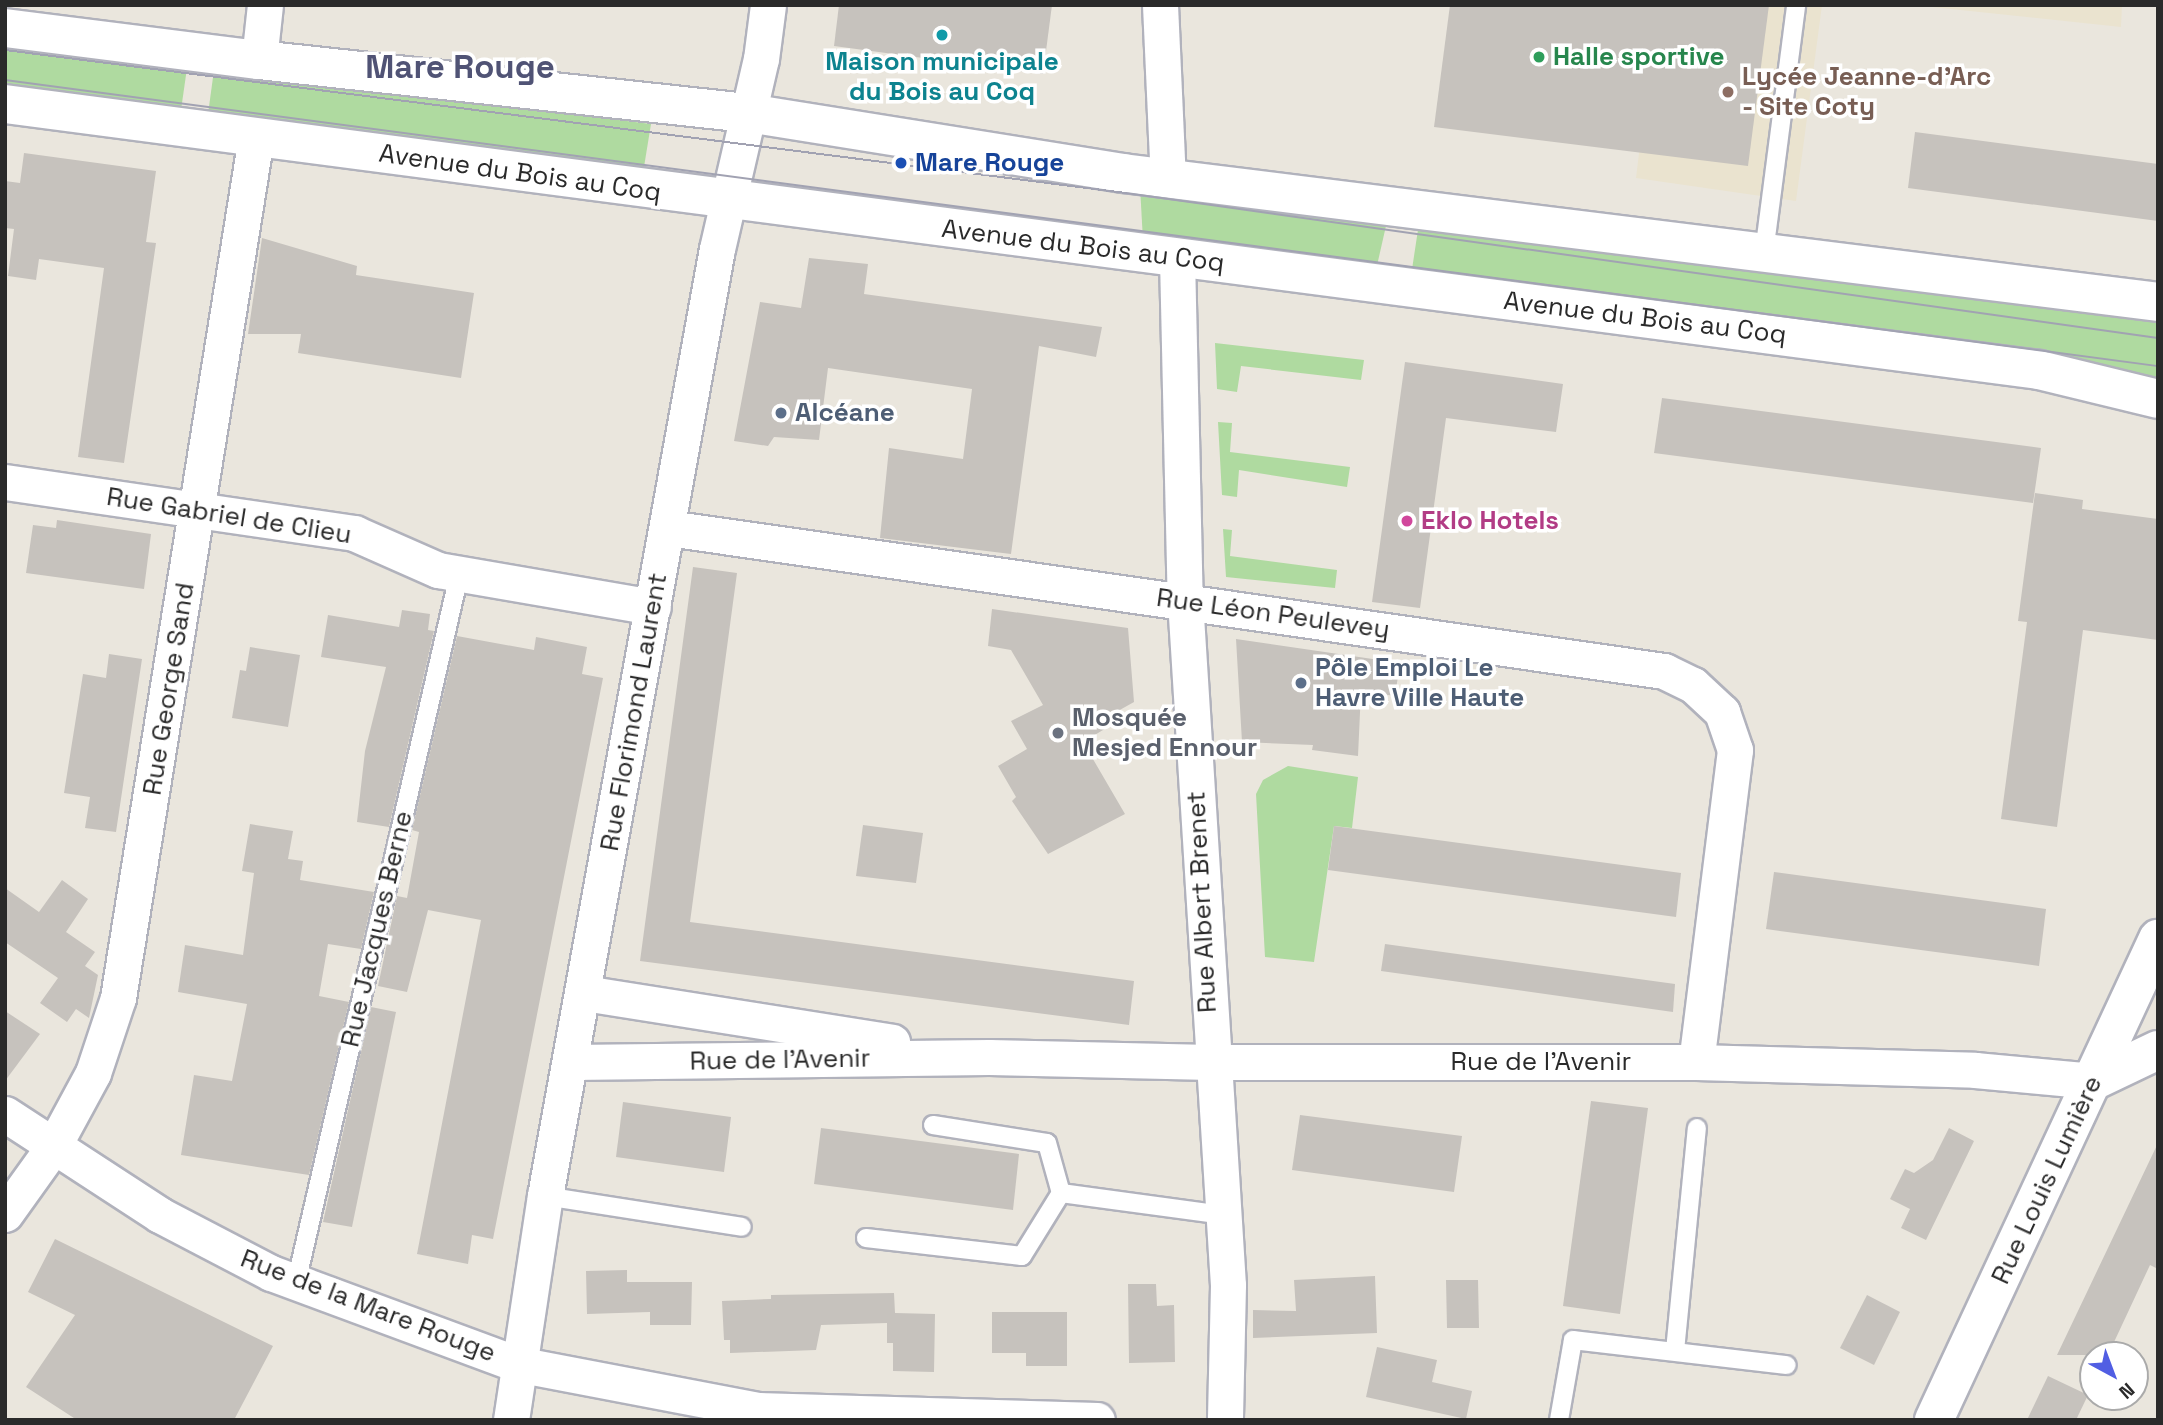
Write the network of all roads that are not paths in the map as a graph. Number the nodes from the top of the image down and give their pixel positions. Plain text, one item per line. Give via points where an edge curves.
1 (265, 5) edge
2 (768, 5) edge
3 (1160, 5) edge
4 (1796, 5) edge
5 (5, 28) edge
6 (258, 61) junction
7 (5, 104) edge
8 (748, 113) junction
9 (257, 137) junction
10 (1168, 179) junction
11 (728, 201) junction
12 (1764, 253) junction
13 (1177, 258) junction
14 (2158, 302) edge
15 (2158, 399) edge
16 (5, 482) edge
17 (198, 511) junction
18 (668, 528) junction
19 (459, 575) junction
20 (1185, 600) junction
21 (653, 607) junction
22 (2158, 939) edge
23 (584, 993) junction
24 (2158, 1050) edge
25 (989, 1057) junction
26 (572, 1062) junction
27 (1211, 1062) junction
28 (1696, 1062) junction
29 (2093, 1081) junction
30 (5, 1114) edge
31 (933, 1125) dead end
32 (1697, 1128) dead end
33 (53, 1147) junction
34 (1060, 1193) junction
35 (545, 1196) junction
36 (5, 1214) edge
37 (1223, 1215) junction
38 (742, 1227) dead end
39 (866, 1238) dead end
40 (296, 1283) junction
41 (1675, 1351) junction
42 (517, 1364) junction
43 (1787, 1364) dead end
44 (758, 1415) edge
45 (510, 1420) edge
46 (1097, 1420) edge
47 (1225, 1420) edge
48 (1559, 1420) edge
49 (1934, 1420) edge

1 - 6 street
2 - 8 street, Rue Florimond Laurent
3 - 10 street
4 - 12 lane
5 - 6 main road
6 - 8 main road
7 - 9 main road, Avenue du Bois au Coq
8 - 10 main road
8 - 11 street, Rue Florimond Laurent
9 - 11 main road, Avenue du Bois au Coq
9 - 17 street, Rue George Sand
10 - 12 main road
11 - 13 main road, Avenue du Bois au Coq
11 - 18 street, Rue Florimond Laurent
12 - 14 main road
13 - 15 main road, Avenue du Bois au Coq via 2039,370
13 - 20 street, Rue Albert Brenet
16 - 17 street, Rue Gabriel de Clieu
17 - 19 street, Rue Gabriel de Clieu via 354,533
17 - 33 street, Rue George Sand via 118,998 93,1073
18 - 20 street, Rue Léon Peulevey
18 - 21 street, Rue Florimond Laurent
19 - 21 street, Rue Gabriel de Clieu
19 - 40 lane, Rue Jacques Berne
20 - 27 street, Rue Albert Brenet
20 - 28 street, Rue Léon Peulevey via 1664,671 1707,696 1722,712 1735,750
21 - 23 street, Rue Florimond Laurent
22 - 29 main road, Rue Louis Lumière
23 - 25 street, Rue de l'Avenir
23 - 26 street, Rue Florimond Laurent
24 - 29 main road
25 - 26 street, Rue de l'Avenir
25 - 27 street, Rue de l'Avenir
26 - 35 street, Rue Florimond Laurent
27 - 28 street, Rue de l'Avenir
27 - 37 street, Rue Albert Brenet
28 - 29 street, Rue de l'Avenir via 1975,1070
29 - 49 main road, Rue Louis Lumière
30 - 33 street, Rue de la Mare Rouge
31 - 34 lane via 1047,1143
32 - 41 lane
33 - 36 street, Rue George Sand
33 - 40 street, Rue de la Mare Rouge via 160,1215
34 - 37 lane
34 - 39 lane via 1022,1256
35 - 38 lane
35 - 42 street, Rue Florimond Laurent
37 - 47 street, Rue Albert Brenet via 1228,1285
40 - 42 street, Rue de la Mare Rouge
41 - 43 lane
41 - 48 lane via 1573,1340
42 - 44 street, Rue de la Mare Rouge
42 - 45 street, Rue Florimond Laurent
44 - 46 street, Rue de la Mare Rouge

